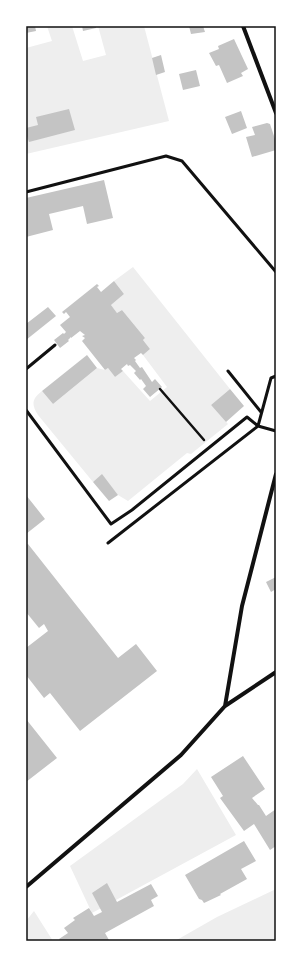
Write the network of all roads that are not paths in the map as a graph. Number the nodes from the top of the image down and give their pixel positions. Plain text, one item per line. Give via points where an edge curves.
1 (243, 26) edge
2 (276, 113) edge
3 (26, 192) edge
4 (276, 272) edge
5 (55, 345) dead end
6 (26, 369) edge
7 (228, 371) dead end
8 (276, 376) edge
9 (26, 410) edge
10 (261, 412) junction
11 (258, 426) junction
12 (276, 431) edge
13 (276, 474) edge
14 (108, 542) dead end
15 (276, 672) edge
16 (225, 706) junction
17 (26, 887) edge

1 - 2 street
3 - 4 lane via 166,156 182,161
5 - 6 lane
7 - 10 lane
8 - 10 lane via 271,378
9 - 11 lane via 111,524 247,417
10 - 11 lane
11 - 12 lane
11 - 14 lane
13 - 16 street via 242,606
15 - 16 street
16 - 17 street via 181,755

